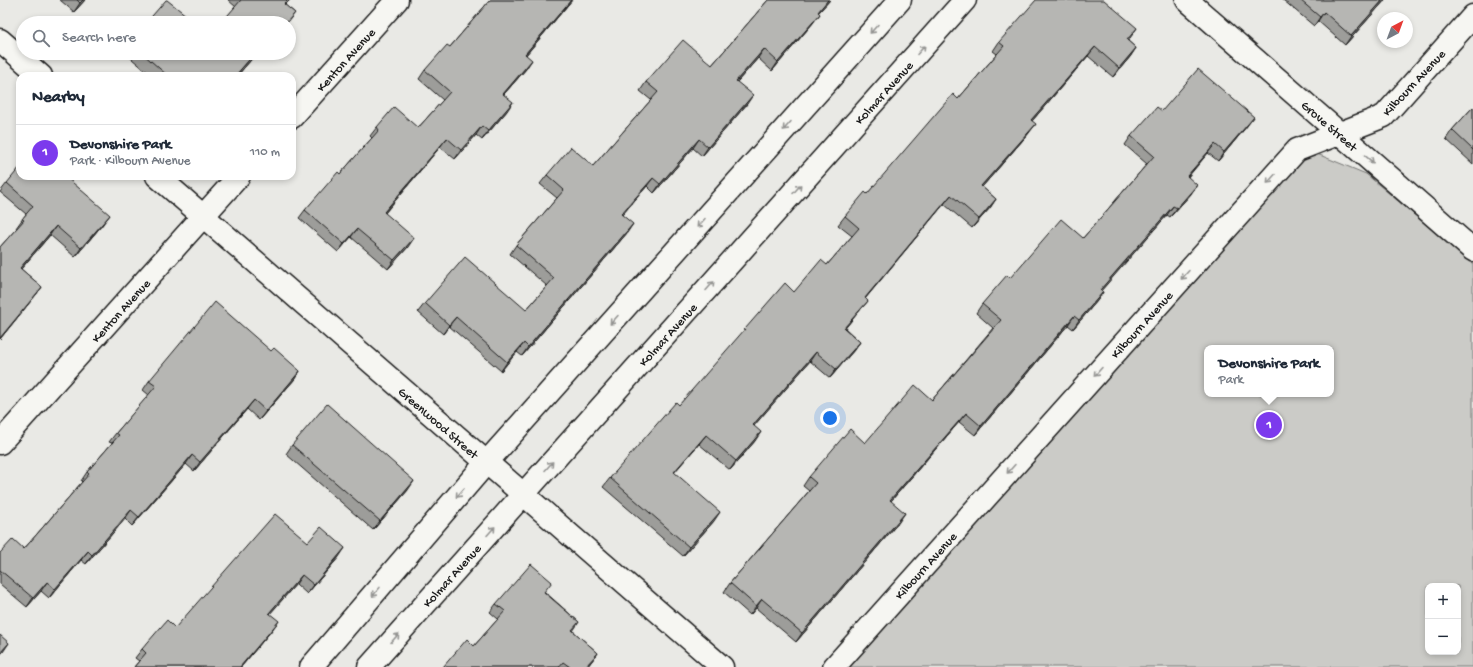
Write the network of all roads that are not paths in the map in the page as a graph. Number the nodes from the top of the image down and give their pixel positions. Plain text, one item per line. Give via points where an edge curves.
1 (397, 0) edge
2 (900, 0) edge
3 (965, 0) edge
4 (1187, 0) edge
5 (1473, 16) edge
6 (0, 40) edge
7 (16, 54) edge
8 (23, 60) edge
9 (36, 72) edge
10 (296, 113) edge
11 (1340, 134) junction
12 (163, 180) edge
13 (236, 180) edge
14 (204, 216) junction
15 (1473, 250) edge
16 (0, 443) edge
17 (486, 463) junction
18 (524, 496) junction
19 (311, 667) edge
20 (368, 667) edge
21 (722, 667) edge
22 (834, 667) edge

1 - 10 street, Kenton Avenue
2 -> 17 street
18 -> 3 street, Kolmar Avenue
4 - 11 street, Grove Street
5 - 11 street, Kilbourn Avenue via 1384,116
6 - 7 street
8 - 9 street
11 -> 15 street, Grove Street
11 -> 22 street, Kilbourn Avenue via 1297,150
12 - 14 street, Greenwood Street
13 - 14 street, Kenton Avenue
14 - 16 street, Kenton Avenue
14 - 17 street, Greenwood Street
17 - 18 street, Greenwood Street
17 -> 19 street
20 -> 18 street, Kolmar Avenue
18 - 21 street, Greenwood Street

